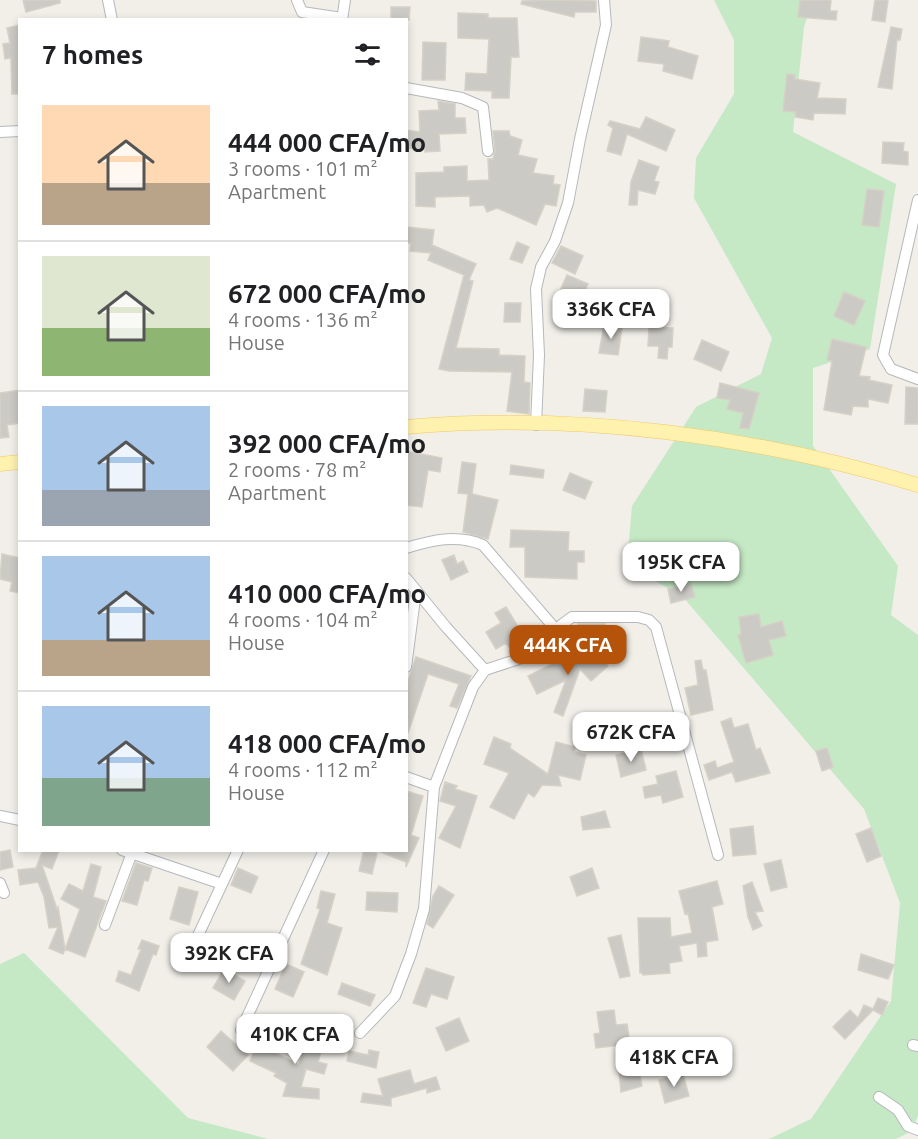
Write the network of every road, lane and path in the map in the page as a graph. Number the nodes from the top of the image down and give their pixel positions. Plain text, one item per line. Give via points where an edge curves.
1 (108, 0) edge
2 (297, 0) edge
3 (345, 0) edge
4 (604, 0) edge
5 (112, 18) edge
6 (336, 18) edge
7 (342, 18) edge
8 (408, 88) edge
9 (18, 131) edge
10 (0, 132) edge
11 (488, 151) dead end
12 (918, 200) edge
13 (918, 379) edge
14 (536, 425) junction
15 (408, 427) edge
16 (18, 462) edge
17 (0, 464) edge
18 (918, 485) edge
19 (408, 548) edge
20 (408, 581) edge
21 (416, 591) junction
22 (558, 633) junction
23 (408, 658) edge
24 (485, 670) junction
25 (408, 778) edge
26 (434, 787) junction
27 (0, 816) edge
28 (18, 820) edge
29 (129, 852) edge
30 (237, 852) edge
31 (323, 852) edge
32 (718, 855) dead end
33 (222, 884) junction
34 (105, 925) dead end
35 (194, 944) dead end
36 (241, 1030) dead end
37 (360, 1033) dead end
38 (879, 1097) dead end
39 (918, 1130) edge

1 - 5 street
2 - 6 street via 302,12
3 - 7 street
4 - 14 street via 606,25 568,203 536,289 540,355
8 - 11 street via 462,98 483,107
9 - 10 street
12 - 13 street via 883,355 891,369
14 - 15 main road
14 - 18 main road via 650,430 725,441 828,461
16 - 17 main road
19 - 22 street via 448,539 468,539 483,545
20 - 21 street
21 - 23 street
21 - 24 street
22 - 24 street via 537,654
22 - 32 street via 572,617 638,617 656,627
24 - 26 street via 473,687
25 - 26 street
26 - 37 street via 424,909 411,954 395,996
27 - 28 street
29 - 33 street
29 - 34 street
30 - 33 street
31 - 36 street
33 - 35 street
38 - 39 street via 898,1110 908,1126

